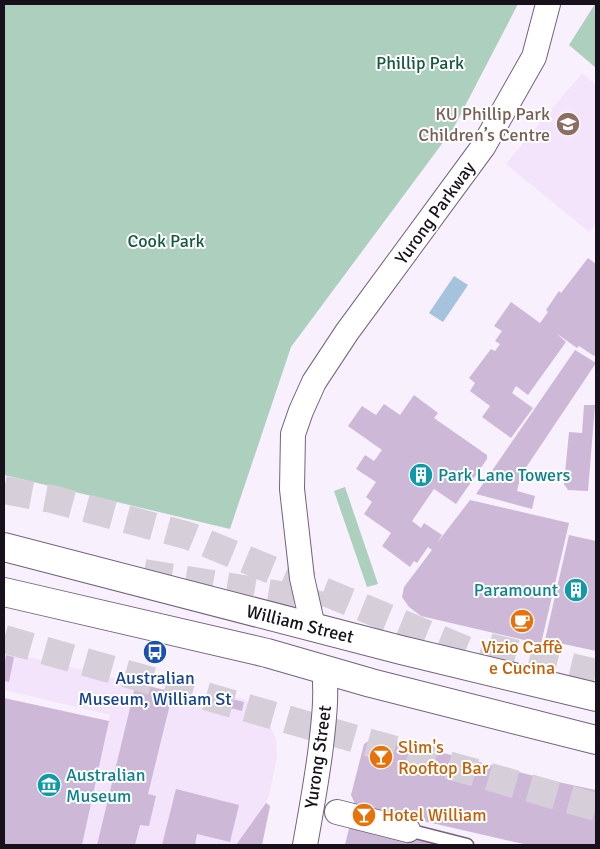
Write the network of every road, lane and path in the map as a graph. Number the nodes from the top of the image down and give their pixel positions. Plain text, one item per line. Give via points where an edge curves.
1 (548, 4) edge
2 (4, 547) edge
3 (4, 592) edge
4 (313, 627) junction
5 (324, 669) junction
6 (596, 697) edge
7 (596, 740) edge
8 (337, 812) dead end
9 (408, 830) joint
10 (304, 845) edge
11 (467, 845) edge

1 - 4 street, Yurong Parkway via 534,57 483,147 347,332 314,382 300,411 293,434 292,493 302,578
2 - 4 main road, William Street
3 - 5 main road, William Street
4 - 5 main road
4 - 6 main road, William Street
5 - 7 main road, William Street
5 - 10 street, Yurong Street via 323,728
8 - 9 street
9 - 11 lane

